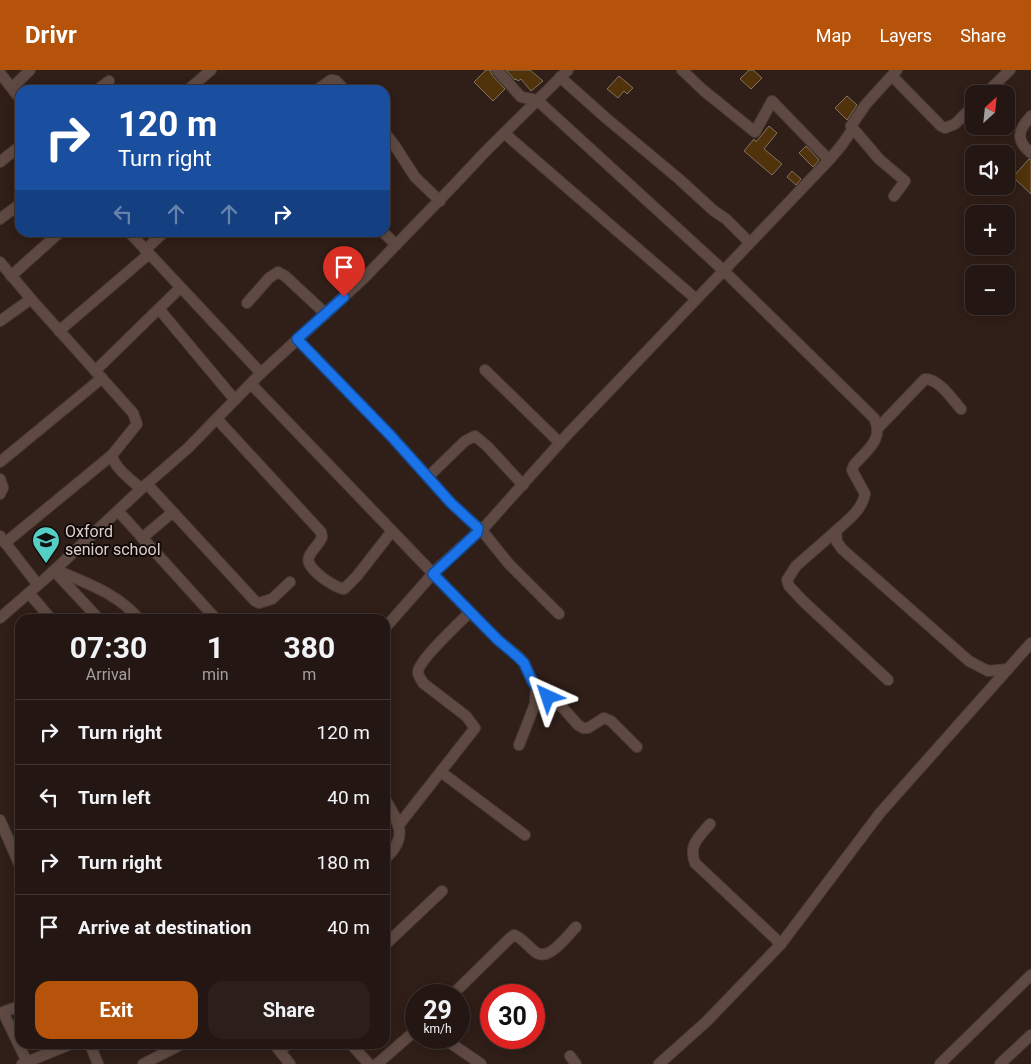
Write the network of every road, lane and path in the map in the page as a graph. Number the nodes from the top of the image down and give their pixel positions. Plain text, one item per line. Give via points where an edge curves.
1 (30, 70) edge
2 (497, 70) edge
3 (682, 70) edge
4 (1010, 70) edge
5 (206, 71) edge
6 (0, 73) edge
7 (564, 73) edge
8 (895, 73) edge
9 (109, 81) dead end
10 (104, 85) edge
11 (193, 85) edge
12 (324, 85) edge
13 (340, 85) edge
14 (994, 85) edge
15 (12, 88) junction
16 (15, 92) edge
17 (537, 100) junction
18 (965, 114) edge
19 (1031, 116) edge
20 (851, 126) junction
21 (504, 133) junction
22 (390, 140) edge
23 (15, 150) edge
24 (1031, 154) edge
25 (829, 160) junction
26 (0, 162) edge
27 (894, 196) dead end
28 (440, 201) junction
29 (15, 208) edge
30 (0, 219) edge
31 (53, 237) edge
32 (134, 237) edge
33 (160, 237) edge
34 (388, 237) edge
35 (749, 242) junction
36 (396, 245) junction
37 (147, 252) junction
38 (723, 270) junction
39 (4, 271) edge
40 (180, 288) junction
41 (696, 299) junction
42 (31, 300) junction
43 (247, 303) dead end
44 (159, 309) junction
45 (326, 314) junction
46 (0, 321) edge
47 (58, 331) junction
48 (297, 339) junction
49 (485, 370) dead end
50 (261, 373) junction
51 (98, 374) junction
52 (250, 384) junction
53 (235, 400) junction
54 (961, 409) dead end
55 (217, 419) junction
56 (878, 428) junction
57 (560, 443) junction
58 (112, 455) junction
59 (0, 462) edge
60 (428, 477) junction
61 (0, 480) edge
62 (523, 485) junction
63 (144, 487) junction
64 (0, 494) edge
65 (118, 511) junction
66 (173, 512) junction
67 (480, 530) junction
68 (836, 530) junction
69 (392, 531) junction
70 (142, 538) junction
71 (3, 539) edge
72 (55, 570) junction
73 (433, 574) junction
74 (290, 582) dead end
75 (38, 586) junction
76 (29, 593) junction
77 (470, 612) junction
78 (47, 614) edge
79 (95, 614) edge
80 (134, 614) edge
81 (211, 614) edge
82 (559, 614) dead end
83 (0, 618) edge
84 (390, 622) edge
85 (1031, 643) edge
86 (1008, 669) junction
87 (888, 680) dead end
88 (536, 686) junction
89 (519, 745) dead end
90 (637, 747) dead end
91 (442, 772) junction
92 (390, 809) edge
93 (0, 820) edge
94 (710, 824) dead end
95 (398, 826) junction
96 (524, 836) dead end
97 (15, 854) edge
98 (390, 854) edge
99 (442, 891) dead end
100 (576, 927) dead end
101 (390, 940) edge
102 (781, 944) junction
103 (1031, 975) edge
104 (463, 984) edge
105 (15, 1008) edge
106 (1031, 1035) edge
107 (405, 1040) edge
108 (15, 1041) edge
109 (19, 1049) edge
110 (59, 1049) edge
111 (92, 1049) edge
112 (173, 1049) edge
113 (278, 1049) edge
114 (356, 1049) edge
115 (459, 1049) edge
116 (25, 1063) edge
117 (147, 1063) edge
118 (98, 1064) edge
119 (290, 1064) edge
120 (369, 1064) edge
121 (377, 1064) edge
122 (481, 1064) edge
123 (659, 1064) edge
124 (940, 1064) edge
125 (1000, 1064) edge

1 - 15 street
2 - 17 street via 521,97
3 - 25 street via 755,132 772,101
4 - 14 street
5 - 11 street
6 - 15 street
7 - 17 street
7 - 35 street via 606,118
8 - 18 street via 941,126 945,128 955,124
8 - 20 street via 866,104
9 - 10 street
12 - 13 street via 331,80
15 - 16 street
17 - 21 street
17 - 38 street
19 - 24 street via 1020,131 1024,148
20 - 25 street via 848,136
20 - 27 street via 879,159 904,181
21 - 28 street
21 - 41 street
22 - 28 street via 412,172
23 - 26 street
25 - 35 street
28 - 36 street
29 - 30 street
31 - 39 street
32 - 37 street
33 - 37 street
34 - 36 street
35 - 38 street
36 - 45 street
37 - 40 street
37 - 47 street
38 - 41 street
38 - 56 street via 874,418
39 - 42 street
40 - 44 street
40 - 50 street
41 - 57 street
42 - 46 street
42 - 47 street
43 - 45 street via 278,272
44 - 51 street
44 - 53 street
45 - 48 street
47 - 51 street
48 - 50 street
48 - 60 street
49 - 57 street
50 - 52 street
51 - 58 street via 136,418 134,429
51 - 59 street
52 - 53 street
52 - 69 street
53 - 55 street
54 - 56 street via 941,387 924,379
55 - 63 street
55 - 69 street via 321,532 320,543 308,557 308,562 311,568 339,588 344,589 357,576
56 - 68 street via 876,439 852,470 865,494 864,500
57 - 62 street
58 - 63 street via 119,467
58 - 71 street
60 - 62 street via 464,441 474,436
60 - 67 street
61 - 64 street via 3,488
62 - 67 street
63 - 65 street
63 - 66 street
65 - 70 street
65 - 72 street
66 - 70 street
66 - 74 street via 255,601 272,599
67 - 73 street
67 - 82 street
68 - 86 street via 837,542 842,549 969,661 988,671
68 - 87 street via 796,566 787,580 789,586
69 - 73 street
70 - 81 street
71 - 75 street
72 - 75 street
72 - 79 street
72 - 80 street via 109,593
73 - 77 street
73 - 84 street
75 - 76 street
76 - 78 street
76 - 83 street
77 - 88 street via 524,663
77 - 91 street via 425,659 418,671 423,682 466,716 475,728
85 - 86 street
86 - 102 street via 880,813
88 - 89 street via 535,704
88 - 90 street via 578,725 588,728 604,718
91 - 95 street
91 - 96 street
92 - 95 street
93 - 97 street
94 - 102 street via 693,846 695,863
95 - 98 street via 400,837
99 - 101 street
100 - 104 street via 543,955 538,955 519,937 510,938
102 - 123 street via 707,1021
103 - 124 street
105 - 108 street via 2,1012
106 - 125 street
107 - 121 street
109 - 116 street
110 - 116 street
111 - 118 street
112 - 117 street
113 - 119 street
114 - 120 street
115 - 122 street

